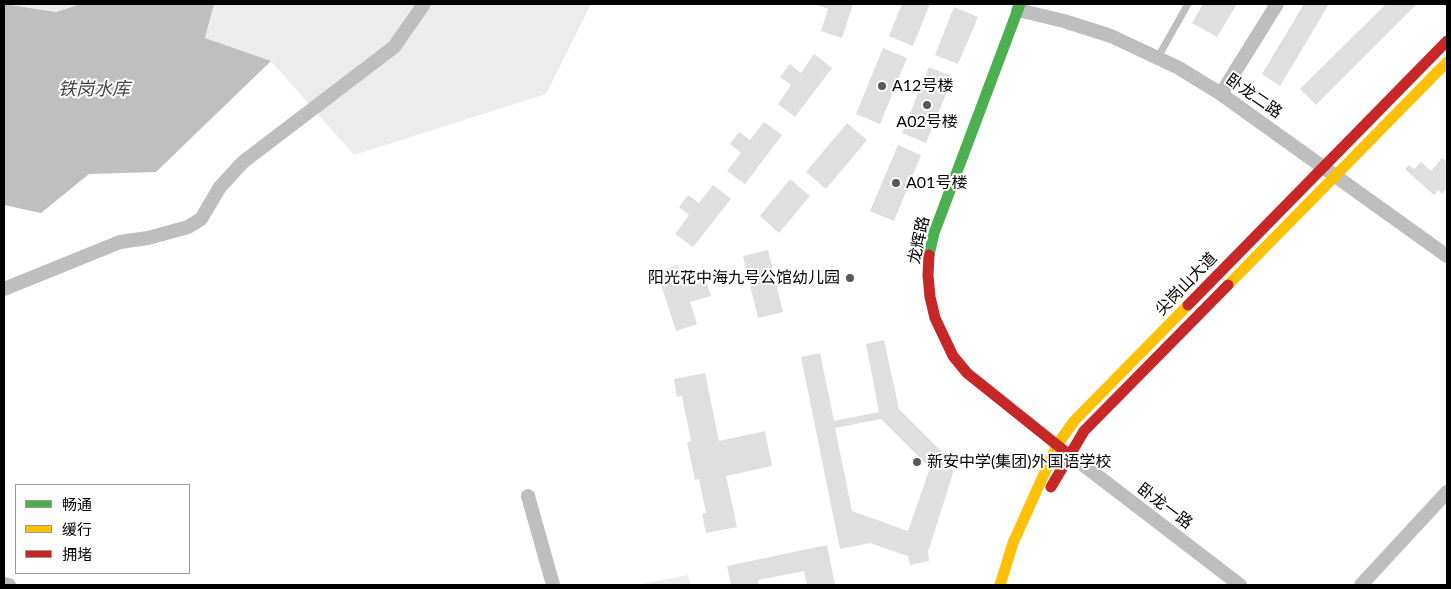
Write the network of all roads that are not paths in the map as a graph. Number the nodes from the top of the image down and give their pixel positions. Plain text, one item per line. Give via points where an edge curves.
1 (424, 4) edge
2 (1188, 4) edge
3 (1277, 4) edge
4 (1019, 7) edge
5 (1447, 41) edge
6 (1158, 57) junction
7 (1447, 62) edge
8 (1221, 94) junction
9 (1323, 167) junction
10 (1335, 176) junction
11 (1447, 256) edge
12 (4, 289) edge
13 (1057, 445) junction
14 (1069, 454) junction
15 (1447, 492) edge
16 (528, 496) dead end
17 (1027, 541) dead end
18 (4, 584) edge
19 (9, 585) edge
20 (553, 585) edge
21 (1000, 585) edge
22 (1240, 585) edge
23 (1361, 585) edge

1 - 12 street via 394,46 243,162 220,187 201,219 188,227 120,242
2 - 6 lane
3 - 8 street
4 - 6 street, 卧龙二路 via 1088,28
4 - 13 main road, 龙辉路 via 934,233 929,261 930,297 942,338 967,373
5 - 9 main road, 尖岗山大道
6 - 8 street, 卧龙二路
7 - 10 main road, 尖岗山大道
8 - 9 street, 卧龙二路
9 - 10 street, 卧龙二路
9 - 13 main road, 尖岗山大道 via 1074,421
10 - 11 street, 卧龙二路
10 - 14 main road, 尖岗山大道 via 1084,431
13 - 14 main road, 龙辉路
13 - 21 main road, 尖岗山大道 via 1013,543
14 - 17 main road, 尖岗山大道 via 1037,514
14 - 22 street, 卧龙一路
15 - 23 street
16 - 20 street
18 - 19 street

